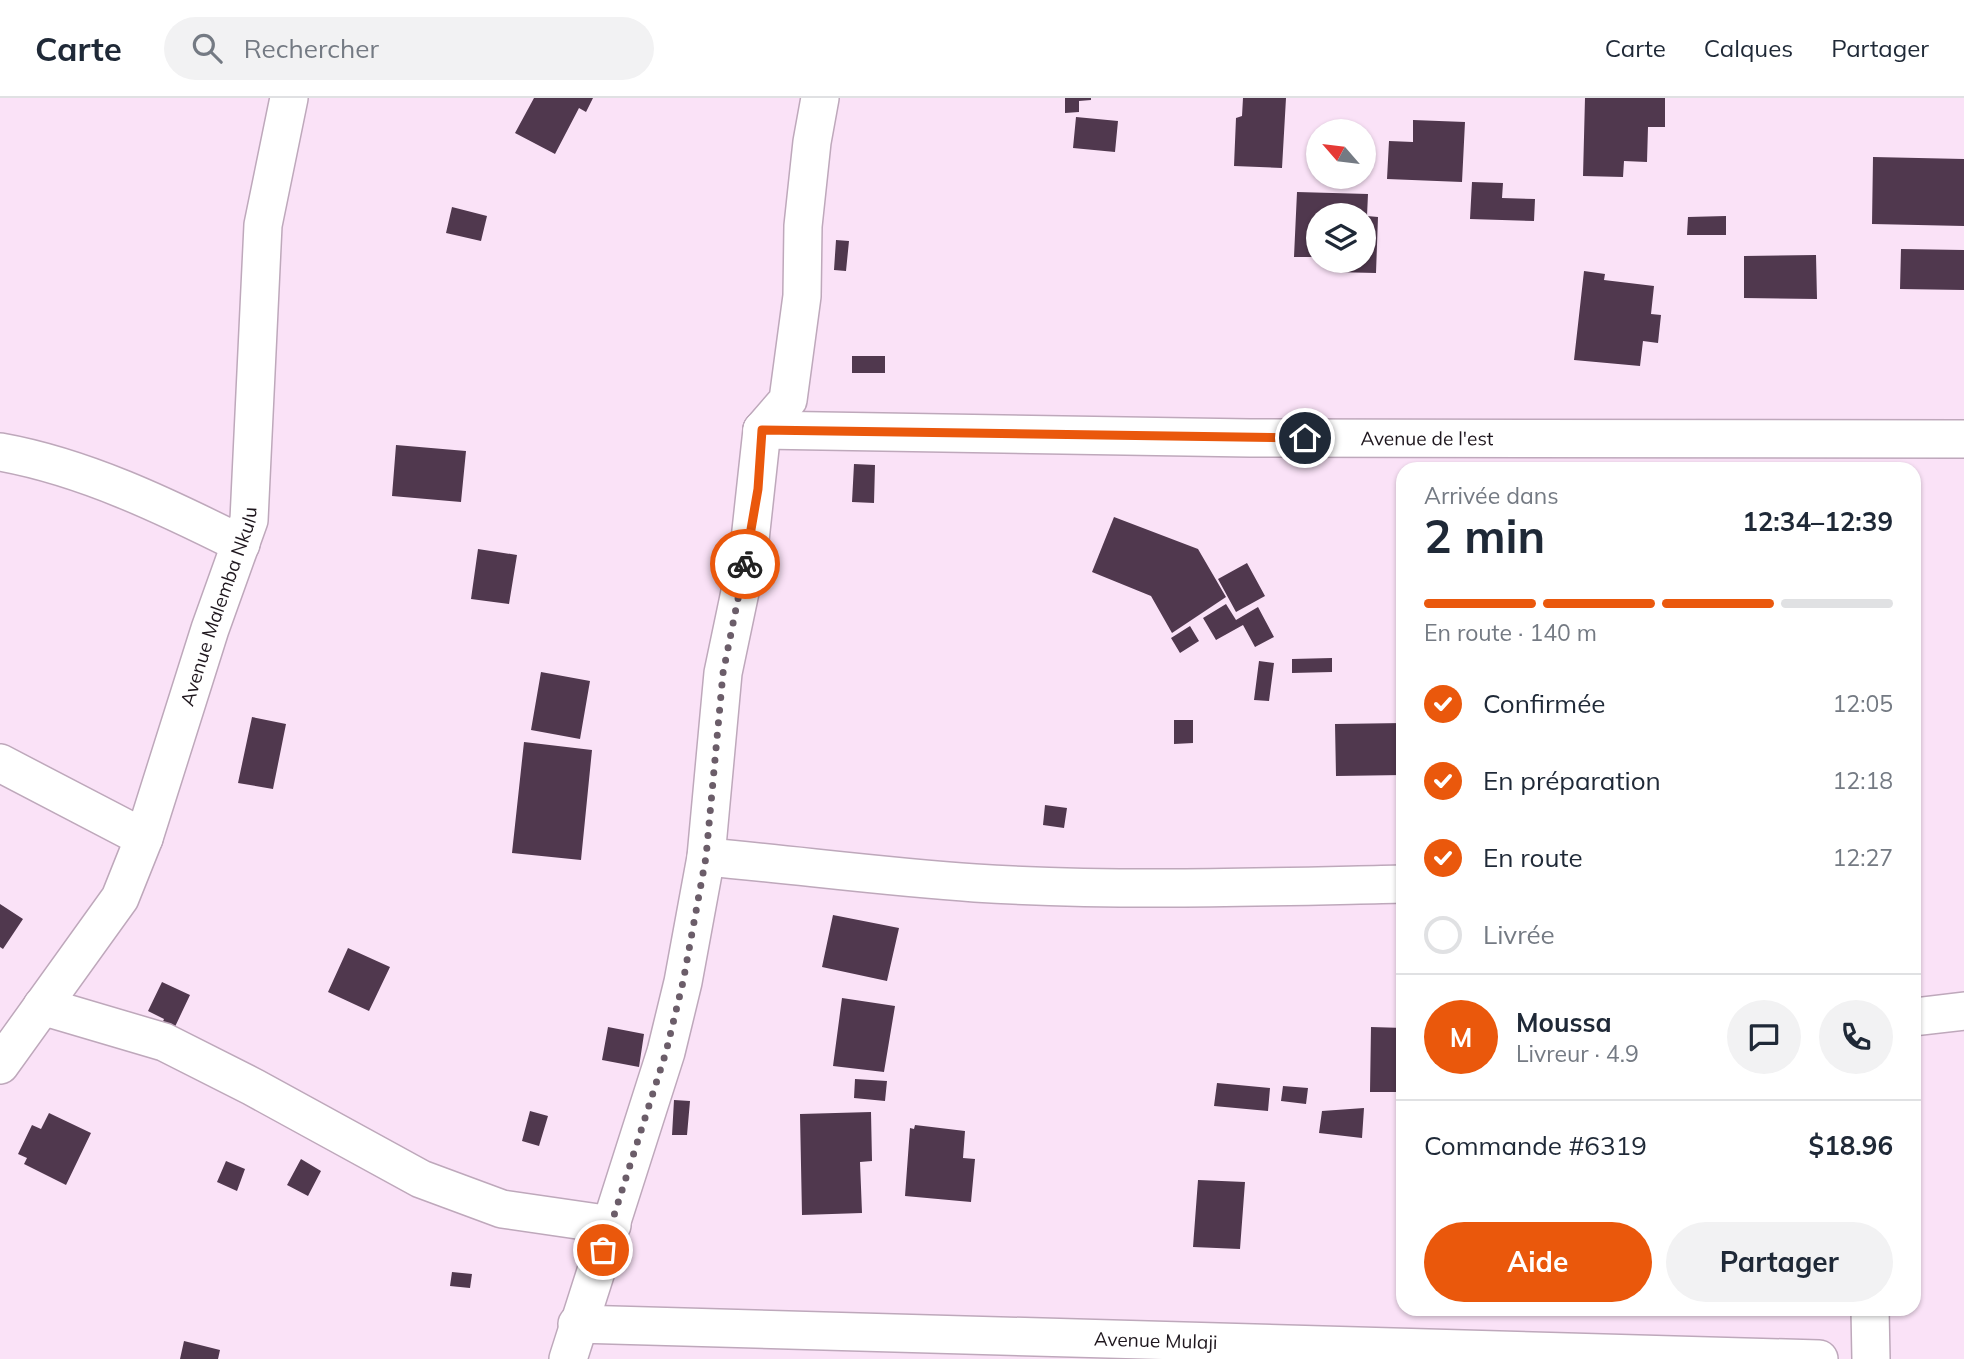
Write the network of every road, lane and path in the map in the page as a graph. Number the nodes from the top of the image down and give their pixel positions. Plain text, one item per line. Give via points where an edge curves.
1 (289, 98) edge
2 (820, 98) edge
3 (762, 430) junction
4 (1964, 439) edge
5 (0, 452) edge
6 (1858, 454) edge
7 (241, 544) junction
8 (0, 763) edge
9 (144, 838) junction
10 (706, 857) junction
11 (1396, 884) edge
12 (42, 1006) junction
13 (1964, 1011) edge
14 (1921, 1016) edge
15 (0, 1065) edge
16 (612, 1225) junction
17 (1870, 1316) edge
18 (577, 1324) junction
19 (568, 1359) edge
20 (1819, 1359) edge
21 (1871, 1359) edge

1 - 7 street, Avenue Malemba Nkulu via 264,225 252,493
2 - 3 street via 788,400
3 - 6 street, Avenue de l'est
3 - 10 street via 749,549 723,673
4 - 6 street, Avenue de l'est
5 - 7 street via 161,505
7 - 9 street, Avenue Malemba Nkulu
8 - 9 street
9 - 12 street, Avenue Malemba Nkulu via 120,898
10 - 11 street via 987,883 1215,888
10 - 16 street via 666,1052
12 - 15 street, Avenue Malemba Nkulu
12 - 16 street via 164,1042 421,1179 502,1209
13 - 14 street
16 - 18 street
17 - 21 street
18 - 19 street
18 - 20 street, Avenue Mulaji

